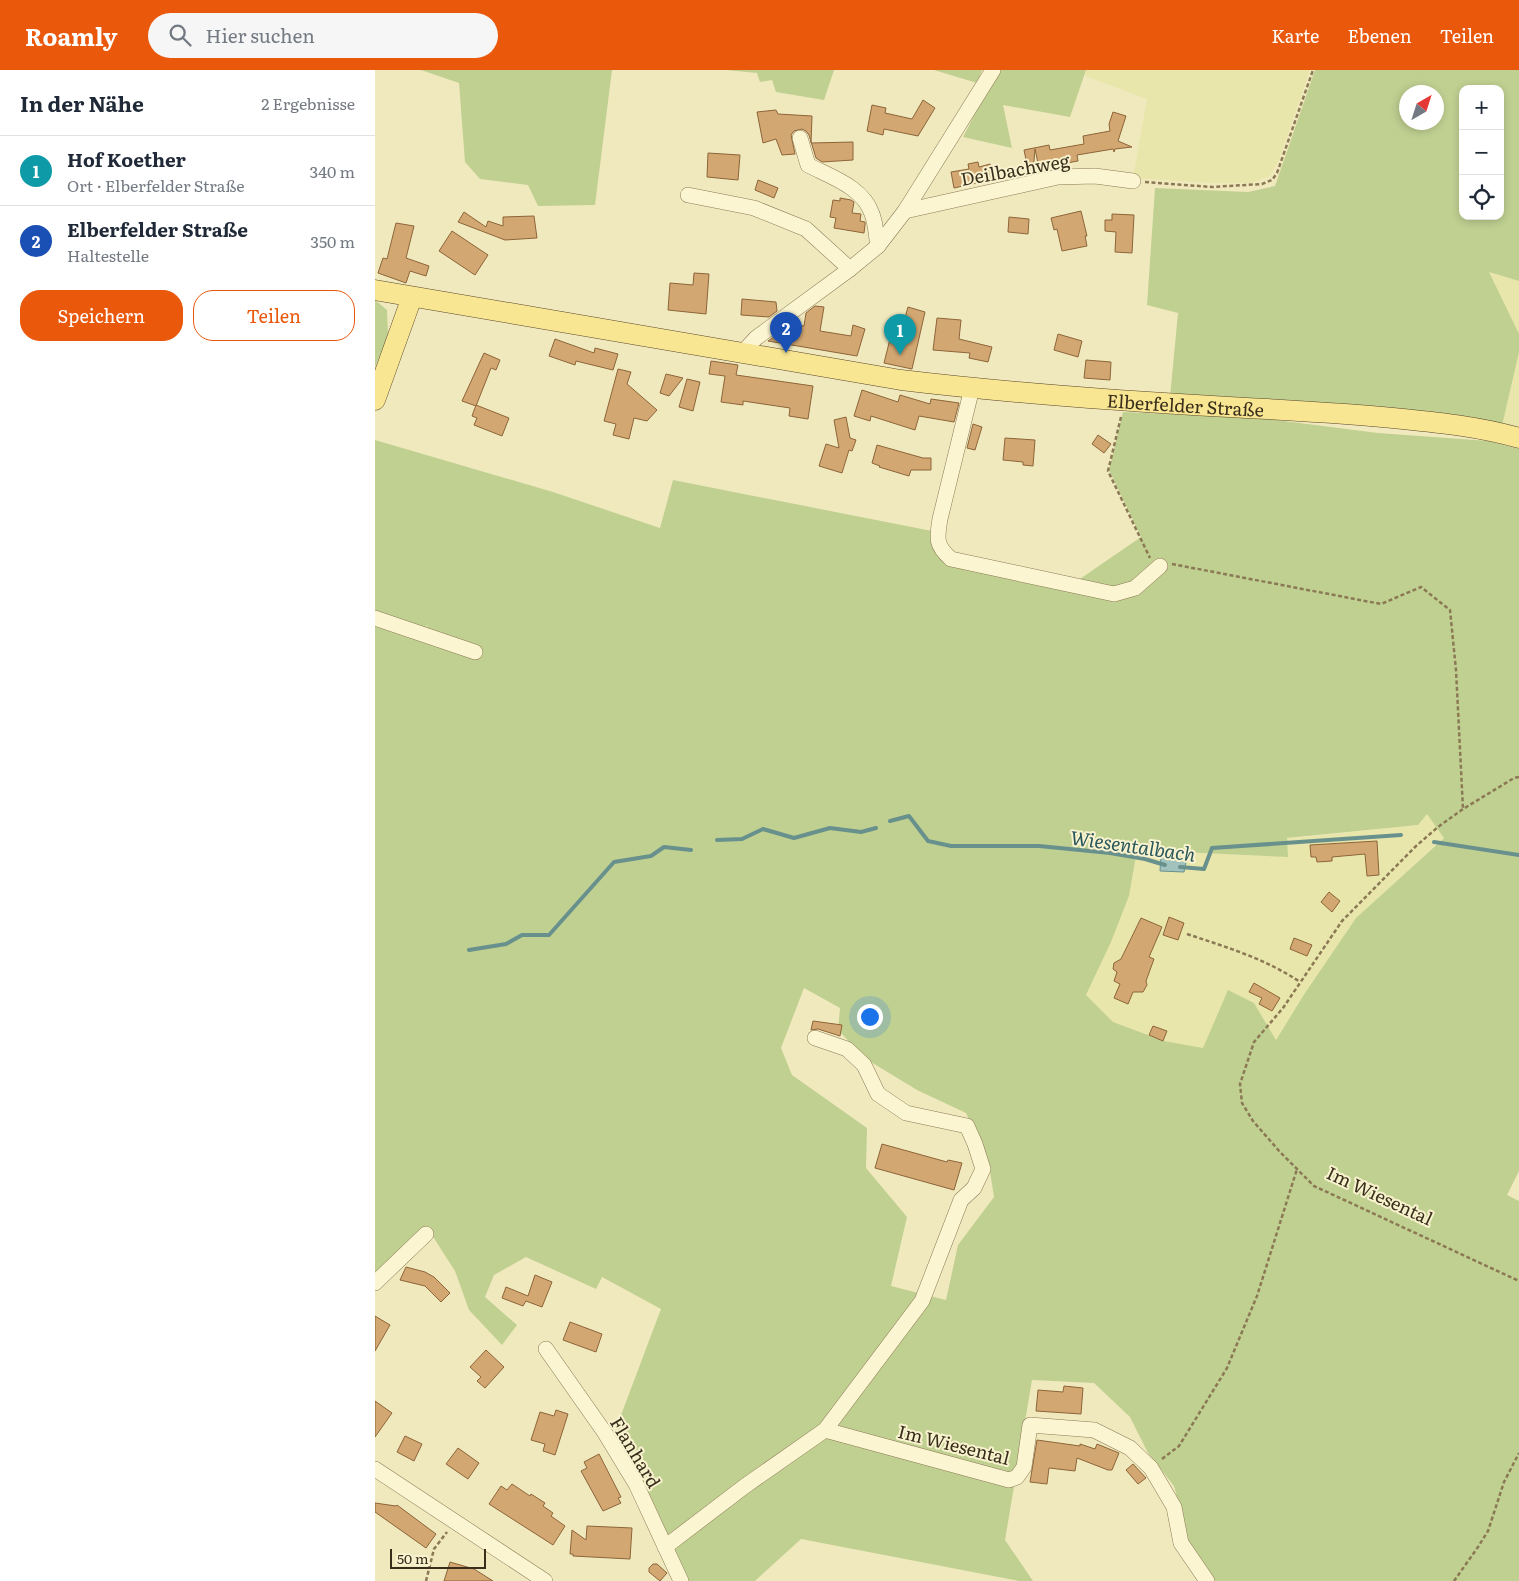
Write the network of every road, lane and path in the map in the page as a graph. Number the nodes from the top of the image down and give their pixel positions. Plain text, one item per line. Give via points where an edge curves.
1 (993, 70) edge
2 (1313, 70) edge
3 (800, 138) dead end
4 (1133, 181) joint
5 (688, 195) dead end
6 (905, 211) junction
7 (878, 246) junction
8 (850, 269) junction
9 (375, 290) edge
10 (412, 297) junction
11 (743, 352) junction
12 (973, 388) junction
13 (375, 400) edge
14 (1122, 412) dead end
15 (1519, 438) edge
16 (1161, 563) junction
17 (375, 618) edge
18 (475, 652) dead end
19 (1519, 777) edge
20 (1463, 809) junction
21 (1187, 934) dead end
22 (1300, 982) junction
23 (815, 1038) dead end
24 (1297, 1170) junction
25 (426, 1234) dead end
26 (1519, 1281) edge
27 (375, 1283) edge
28 (546, 1349) dead end
29 (825, 1430) junction
30 (1519, 1453) edge
31 (1151, 1468) junction
32 (375, 1469) edge
33 (455, 1521) junction
34 (665, 1547) junction
35 (426, 1581) edge
36 (545, 1581) edge
37 (681, 1581) edge
38 (1207, 1581) edge
39 (1455, 1581) edge

1 - 6 street, Deilbachweg
2 - 4 path via 1277,174 1272,180 1261,184 1212,187
3 - 7 street via 808,165 863,197 872,214
4 - 6 street, Deilbachweg via 1095,176 1058,177
5 - 8 street via 754,208 806,229
6 - 7 street, Deilbachweg
7 - 8 street, Deilbachweg
8 - 11 street, Deilbachweg via 756,338
9 - 10 main road, Elberfelder Straße
10 - 11 main road, Elberfelder Straße
10 - 13 main road
11 - 12 main road, Elberfelder Straße via 901,380
12 - 15 main road, Elberfelder Straße via 1107,400 1324,412 1460,425
12 - 16 street via 937,538 942,551 951,559 1114,594 1135,588
14 - 16 path via 1108,471
16 - 20 path via 1381,604 1421,587 1450,610
17 - 18 street
19 - 20 path, Im Wiesental
20 - 22 path, Im Wiesental via 1415,847 1341,921
21 - 22 path via 1266,963
22 - 24 path, Im Wiesental via 1254,1042 1241,1084 1242,1103 1253,1121
23 - 29 street via 847,1049 864,1066 878,1094 906,1113 967,1126 983,1169 974,1188 961,1200 922,1301
24 - 26 path, Im Wiesental via 1314,1186
24 - 31 path via 1257,1296 1227,1368 1179,1446
25 - 27 street
28 - 34 street, Flanhard via 605,1433 631,1477
29 - 31 street, Im Wiesental via 1009,1480 1017,1477 1024,1467 1030,1425 1094,1430 1130,1448
29 - 34 street
30 - 39 path via 1504,1482 1488,1531
31 - 38 street, Im Wiesental via 1174,1507 1181,1543
32 - 33 street
33 - 35 path via 435,1548
33 - 36 street
34 - 37 street, Flanhard

